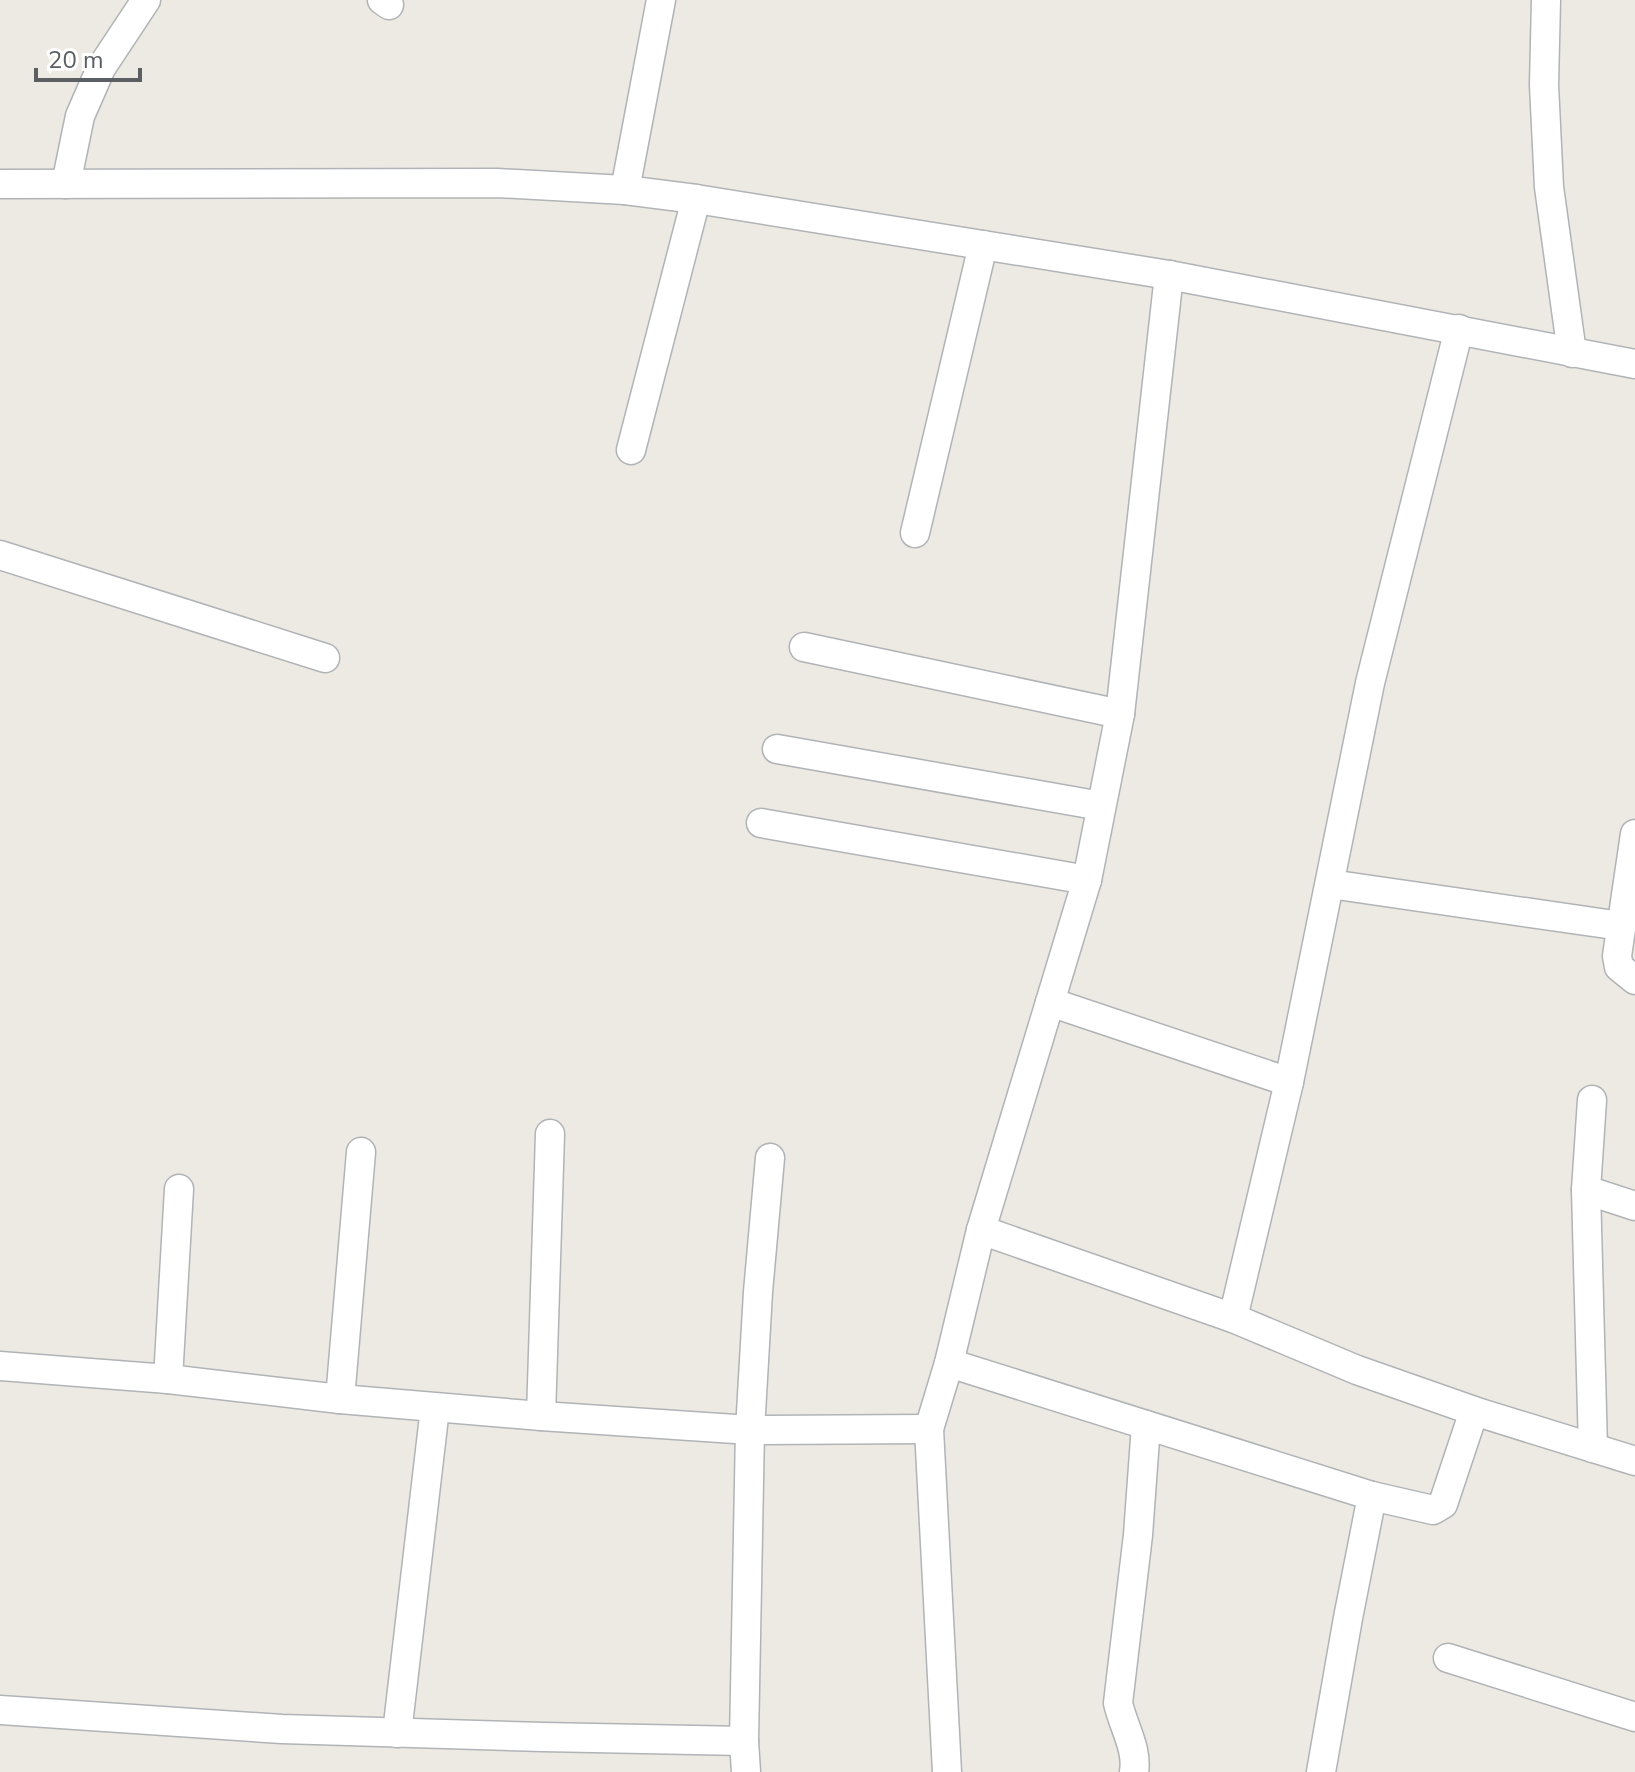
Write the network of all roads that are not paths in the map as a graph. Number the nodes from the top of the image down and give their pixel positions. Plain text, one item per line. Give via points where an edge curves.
1 (146, 0) edge
2 (661, 0) edge
3 (1546, 0) edge
4 (0, 184) edge
5 (66, 184) junction
6 (625, 190) junction
7 (696, 199) junction
8 (983, 245) junction
9 (1169, 275) junction
10 (1459, 329) junction
11 (1572, 353) junction
12 (1635, 364) edge
13 (631, 450) dead end
14 (915, 533) dead end
15 (0, 555) edge
16 (804, 647) dead end
17 (325, 658) dead end
18 (1120, 714) junction
19 (777, 749) dead end
20 (1101, 806) junction
21 (761, 823) dead end
22 (1635, 834) edge
23 (1087, 880) junction
24 (1330, 884) junction
25 (1621, 926) junction
26 (1635, 980) edge
27 (1050, 1002) junction
28 (1289, 1082) junction
29 (1592, 1100) dead end
30 (550, 1134) dead end
31 (361, 1152) dead end
32 (770, 1158) dead end
33 (179, 1189) dead end
34 (1586, 1190) junction
35 (1635, 1206) edge
36 (981, 1230) junction
37 (1233, 1318) junction
38 (949, 1363) junction
39 (0, 1366) edge
40 (168, 1379) junction
41 (340, 1399) junction
42 (435, 1408) junction
43 (1474, 1411) junction
44 (541, 1416) junction
45 (1146, 1425) junction
46 (929, 1429) junction
47 (750, 1430) junction
48 (1593, 1448) junction
49 (1635, 1461) edge
50 (1372, 1496) junction
51 (1448, 1658) dead end
52 (0, 1710) edge
53 (1635, 1717) edge
54 (397, 1733) junction
55 (744, 1741) junction
56 (746, 1772) edge
57 (947, 1772) edge
58 (1134, 1772) edge
59 (1321, 1772) edge

1 - 5 street via 101,68 80,116
2 - 6 street
3 - 11 street via 1549,187
4 - 5 street
5 - 6 street via 497,183
6 - 7 street
7 - 8 street
7 - 13 street
8 - 9 street
8 - 14 street
9 - 10 street
9 - 18 street
10 - 11 street
10 - 24 street via 1370,683
11 - 12 street
15 - 17 street
16 - 18 street
18 - 20 street
19 - 20 street
20 - 23 street
21 - 23 street
22 - 25 street
23 - 27 street
24 - 25 street
24 - 28 street
25 - 26 street via 1619,967
27 - 28 street
27 - 36 street
28 - 37 street
29 - 34 street
30 - 44 street
31 - 41 street
32 - 47 street
33 - 40 street
34 - 35 street
34 - 48 street
36 - 37 street
36 - 38 street
37 - 43 street
38 - 45 street
38 - 46 street
39 - 40 street
40 - 41 street
41 - 42 street
42 - 44 street
42 - 54 street
43 - 48 street
43 - 50 street via 1443,1504 1433,1510
44 - 47 street
45 - 50 street
45 - 58 street via 1118,1703 1136,1759
46 - 47 street
46 - 57 street
47 - 55 street
48 - 49 street
50 - 59 street
51 - 53 street
52 - 54 street
54 - 55 street
55 - 56 street

